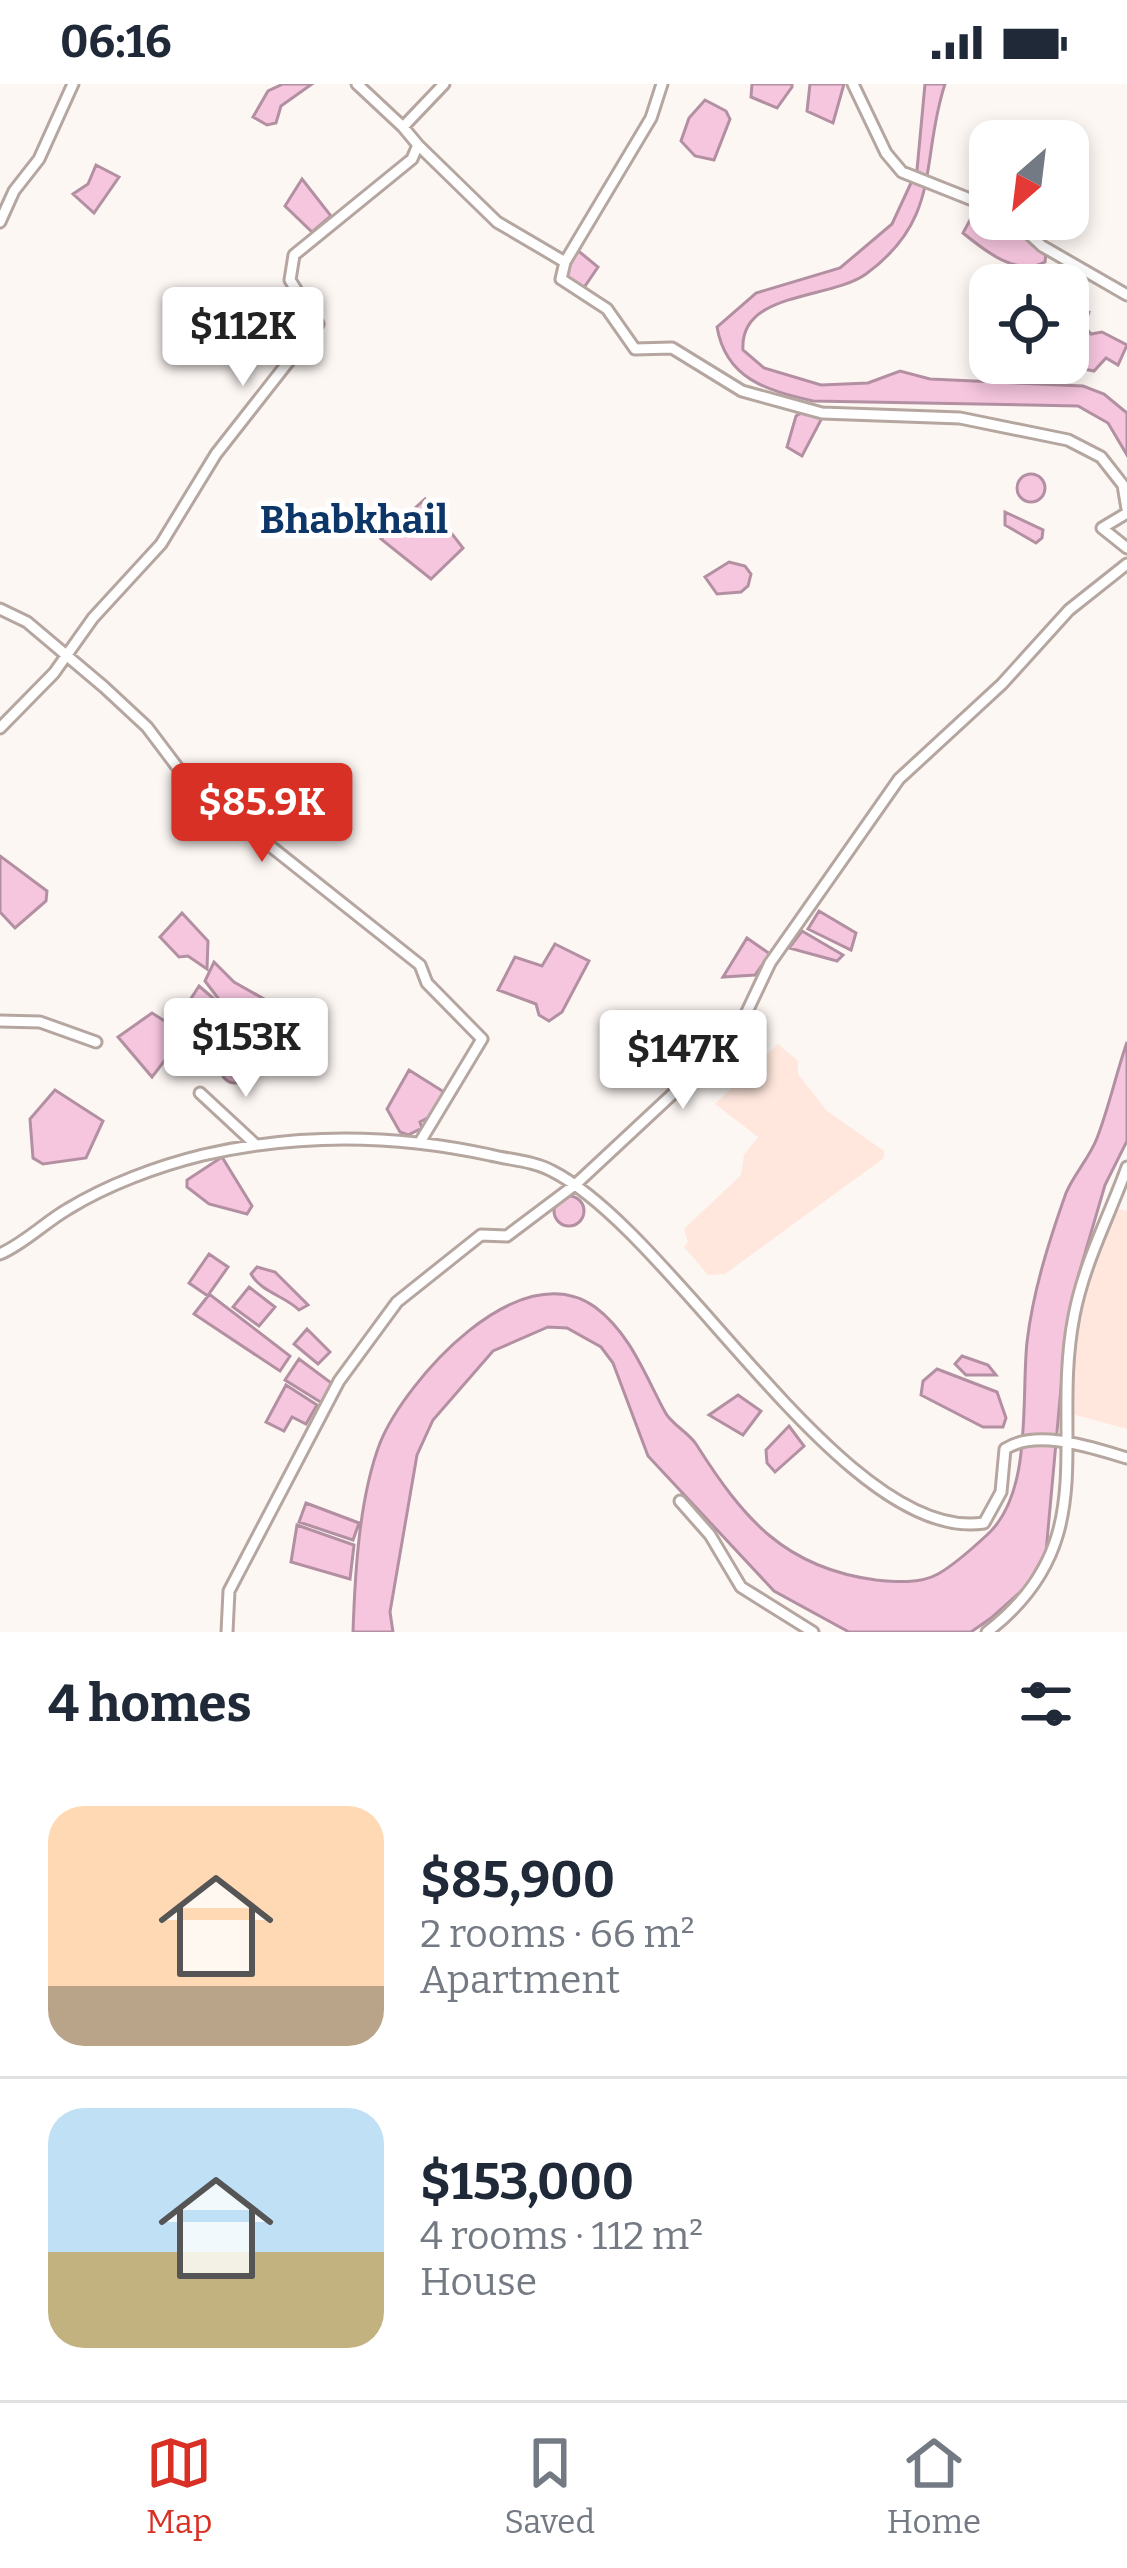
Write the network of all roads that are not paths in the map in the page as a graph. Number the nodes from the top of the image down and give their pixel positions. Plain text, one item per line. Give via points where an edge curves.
1 (73, 84) edge
2 (357, 84) edge
3 (444, 84) edge
4 (662, 84) edge
5 (853, 84) edge
6 (403, 127) junction
7 (418, 145) junction
8 (969, 200) edge
9 (0, 222) edge
10 (1036, 240) edge
11 (565, 262) junction
12 (1127, 295) edge
13 (1127, 511) edge
14 (1127, 548) edge
15 (1127, 564) edge
16 (0, 609) edge
17 (68, 656) junction
18 (0, 728) edge
19 (0, 1022) edge
20 (96, 1042) dead end
21 (200, 1094) dead end
22 (420, 1142) junction
23 (256, 1145) junction
24 (1127, 1167) edge
25 (576, 1184) junction
26 (0, 1254) edge
27 (1067, 1443) junction
28 (1127, 1457) edge
29 (680, 1502) dead end
30 (227, 1632) edge
31 (813, 1632) edge
32 (987, 1632) edge

1 - 9 street
2 - 6 street
3 - 6 street
4 - 11 street via 651,118
5 - 8 street via 886,153 909,178
6 - 7 street
7 - 11 street via 497,222
7 - 17 street via 412,159 294,255 290,280 318,324 216,454 161,544
10 - 12 street
11 - 13 street via 561,279 607,309 635,349 672,348 742,391 822,412 960,418 1069,440 1100,457 1123,485
13 - 14 street via 1102,529
15 - 25 street via 899,779 770,963 736,1035
16 - 17 street
17 - 18 street
17 - 22 street via 146,727 187,780 420,965 427,983 482,1039
19 - 20 street via 40,1022
21 - 23 street
22 - 23 street via 308,1138
22 - 25 street via 547,1168
23 - 26 street via 136,1178 68,1208
24 - 27 street via 1073,1317
25 - 27 street via 643,1240 743,1362 882,1491 968,1526 984,1523 1001,1492 1005,1449
25 - 30 street via 507,1235 482,1235 397,1302 339,1382 229,1591
27 - 28 street
27 - 32 street via 1054,1554 1039,1583
29 - 31 street via 741,1587

